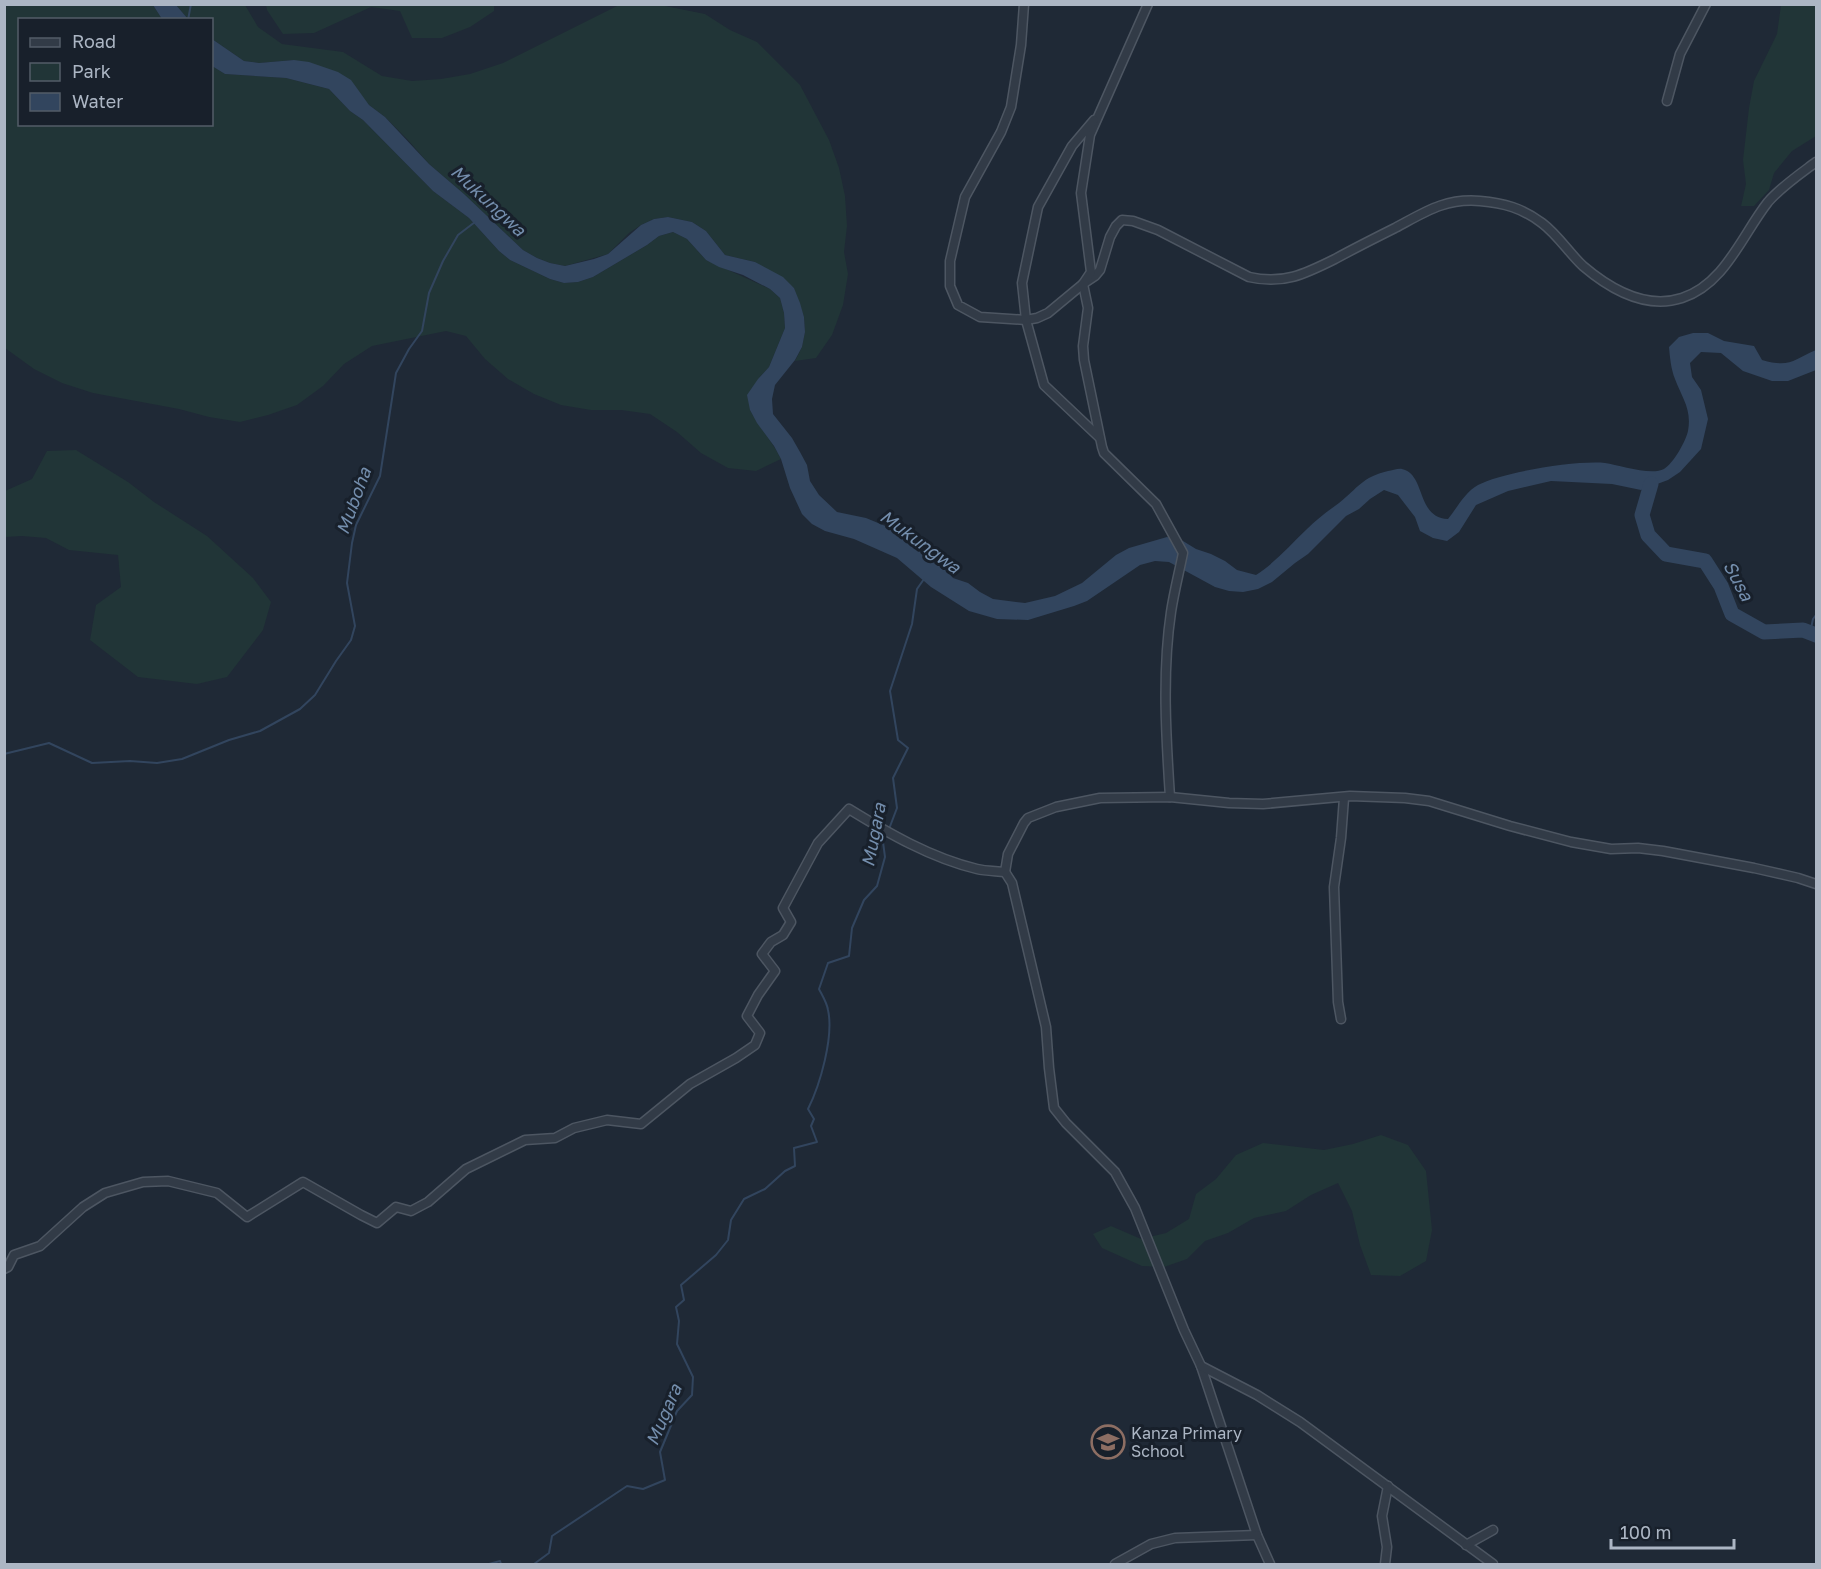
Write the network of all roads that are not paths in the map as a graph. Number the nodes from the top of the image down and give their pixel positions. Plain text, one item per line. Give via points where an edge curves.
1 (1024, 4) edge
2 (1148, 4) edge
3 (1706, 4) edge
4 (1667, 101) dead end
5 (1101, 112) junction
6 (1816, 162) edge
7 (1083, 284) junction
8 (1026, 320) junction
9 (1099, 437) junction
10 (1170, 797) junction
11 (1344, 798) junction
12 (1005, 872) junction
13 (1816, 885) edge
14 (1341, 1019) dead end
15 (4, 1269) edge
16 (1201, 1366) junction
17 (1388, 1486) junction
18 (1493, 1530) dead end
19 (1257, 1534) junction
20 (1466, 1545) junction
21 (1116, 1564) edge
22 (1270, 1564) edge
23 (1385, 1564) edge
24 (1493, 1564) edge

1 - 8 street via 1011,107 965,197 949,270 950,286 958,305 980,317
2 - 5 street
3 - 4 street via 1680,54
5 - 7 street via 1089,141 1081,193 1091,272
5 - 8 street via 1072,146 1038,207 1022,283
6 - 7 street via 1768,202 1707,285 1669,301 1635,299 1616,290 1584,266 1544,224 1503,203 1476,200 1440,204 1312,271 1282,280 1249,277 1158,230 1122,220 1110,237 1100,270
7 - 8 street via 1048,313
7 - 9 street via 1088,308 1084,360
8 - 9 street via 1044,385
9 - 10 street via 1104,453 1156,504 1183,553 1167,649
10 - 11 street via 1263,804
10 - 12 street via 1100,798 1034,815 1020,827
11 - 13 street via 1429,801 1580,843 1663,851 1754,868
11 - 14 street via 1334,887
12 - 15 street via 978,869 943,857 888,833 849,810 818,843 783,908 791,922 762,954 775,971 747,1016 760,1033 755,1044 690,1084 641,1124 607,1120 574,1128 555,1138 525,1140 466,1169 428,1202 411,1211 396,1207 377,1222 303,1182 247,1217 217,1193 168,1181 143,1182 105,1192 40,1246 14,1255
12 - 16 street via 1012,884 1045,1020 1054,1108 1119,1178
16 - 17 street via 1300,1422
16 - 19 street
17 - 20 street
17 - 23 street via 1382,1516
18 - 20 street
19 - 21 street via 1175,1538 1151,1544
19 - 22 street
20 - 24 street

